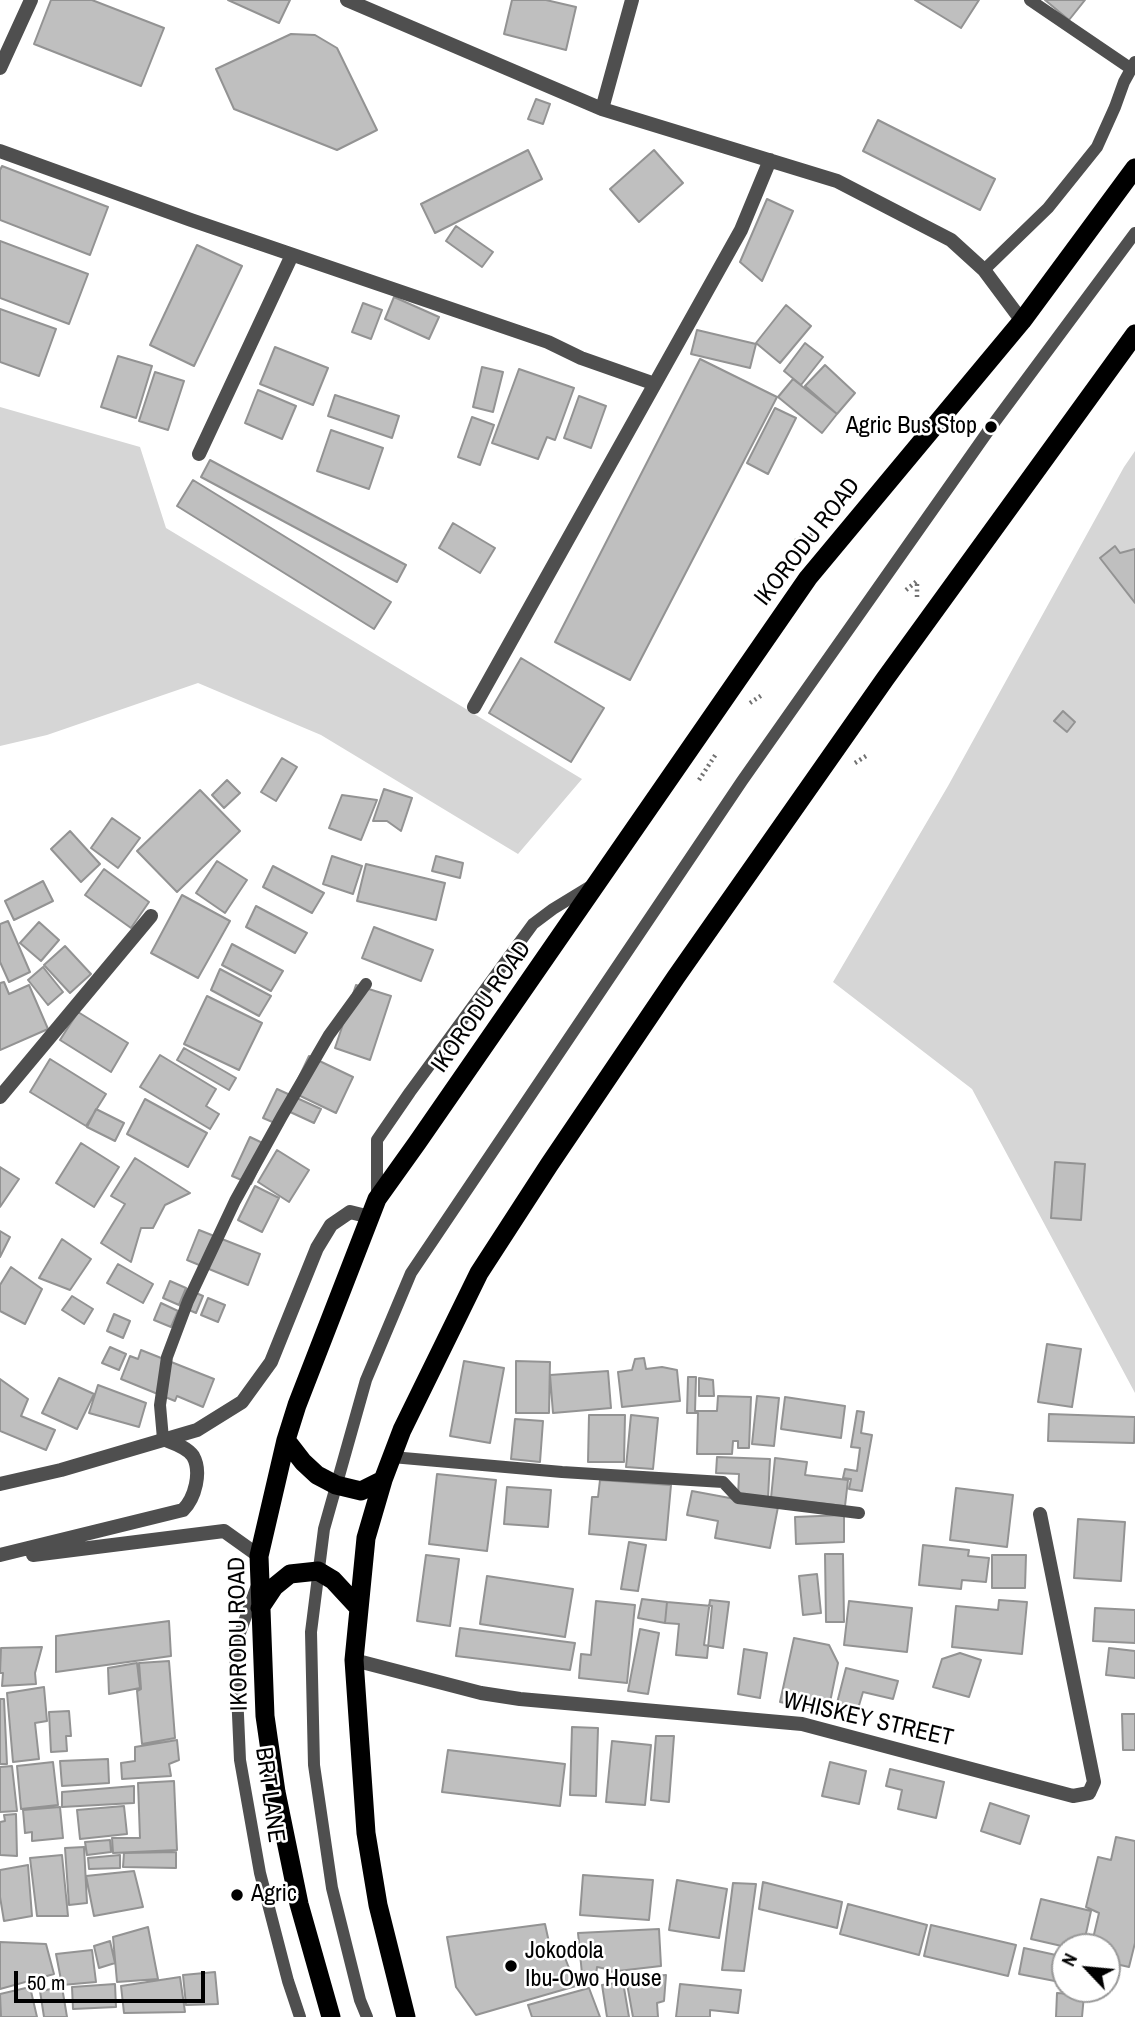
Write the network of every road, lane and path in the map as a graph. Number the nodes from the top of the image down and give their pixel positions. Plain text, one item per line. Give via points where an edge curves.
1 (31, 0) edge
2 (348, 0) edge
3 (632, 0) edge
4 (1030, 0) edge
5 (1133, 65) edge
6 (0, 68) edge
7 (602, 109) junction
8 (0, 151) edge
9 (770, 160) junction
10 (1135, 167) edge
11 (1135, 233) edge
12 (292, 255) junction
13 (984, 270) junction
14 (1022, 321) junction
15 (1135, 334) edge
16 (655, 384) junction
17 (199, 454) dead end
18 (906, 590) dead end
19 (917, 599) dead end
20 (762, 695) dead end
21 (751, 702) dead end
22 (474, 707) dead end
23 (598, 881) junction
24 (151, 916) dead end
25 (366, 984) dead end
26 (0, 1097) edge
27 (374, 1208) junction
28 (163, 1439) junction
29 (286, 1440) junction
30 (392, 1457) junction
31 (383, 1480) junction
32 (0, 1484) edge
33 (336, 1485) junction
34 (859, 1513) dead end
35 (1040, 1514) dead end
36 (260, 1556) junction
37 (0, 1557) edge
38 (318, 1572) junction
39 (260, 1577) junction
40 (358, 1607) junction
41 (260, 1608) junction
42 (354, 1660) junction
43 (300, 2017) edge
44 (331, 2017) edge
45 (367, 2017) edge
46 (406, 2017) edge

1 - 6 street
2 - 7 street
3 - 7 street
4 - 5 lane
5 - 13 lane via 1097,147 1048,208
7 - 9 street
8 - 12 street
9 - 13 street via 837,181 951,240
9 - 16 street via 741,230
10 - 14 highway, IKORODU ROAD
11 - 33 lane via 991,427 742,781 411,1273 366,1380
12 - 16 street via 548,342
12 - 17 street
13 - 14 street
14 - 23 highway, IKORODU ROAD via 808,578
15 - 30 highway via 885,678 549,1165 479,1273
16 - 22 street
18 - 19 path via 917,580
20 - 21 path
23 - 27 highway, IKORODU ROAD
23 - 27 lane via 533,924 410,1091 377,1140
24 - 26 street
25 - 28 lane via 329,1035 282,1116 188,1301 167,1357 160,1405
27 - 28 street via 350,1212 331,1225 317,1248 271,1362 242,1402 197,1430
27 - 29 highway, IKORODU ROAD
28 - 32 street
28 - 37 street via 193,1457 195,1490 183,1510
29 - 33 highway via 317,1475
29 - 36 highway, IKORODU ROAD
30 - 31 highway
30 - 34 lane via 723,1482 738,1498
31 - 33 highway via 360,1491
31 - 40 highway via 366,1538
33 - 38 lane
35 - 42 street, WHISKEY STREET via 1094,1782 1089,1793 1073,1796 802,1724 520,1699
36 - 37 street via 224,1531
36 - 39 highway, IKORODU ROAD
38 - 40 highway via 333,1580
38 - 41 highway via 290,1574
38 - 45 lane via 311,1632 314,1765 332,1888
39 - 41 highway, IKORODU ROAD
39 - 43 lane, BRT LANE via 235,1647 240,1759 260,1872
40 - 42 highway
41 - 44 highway, IKORODU ROAD via 265,1716 276,1791 299,1904
42 - 46 highway via 366,1833 378,1906

